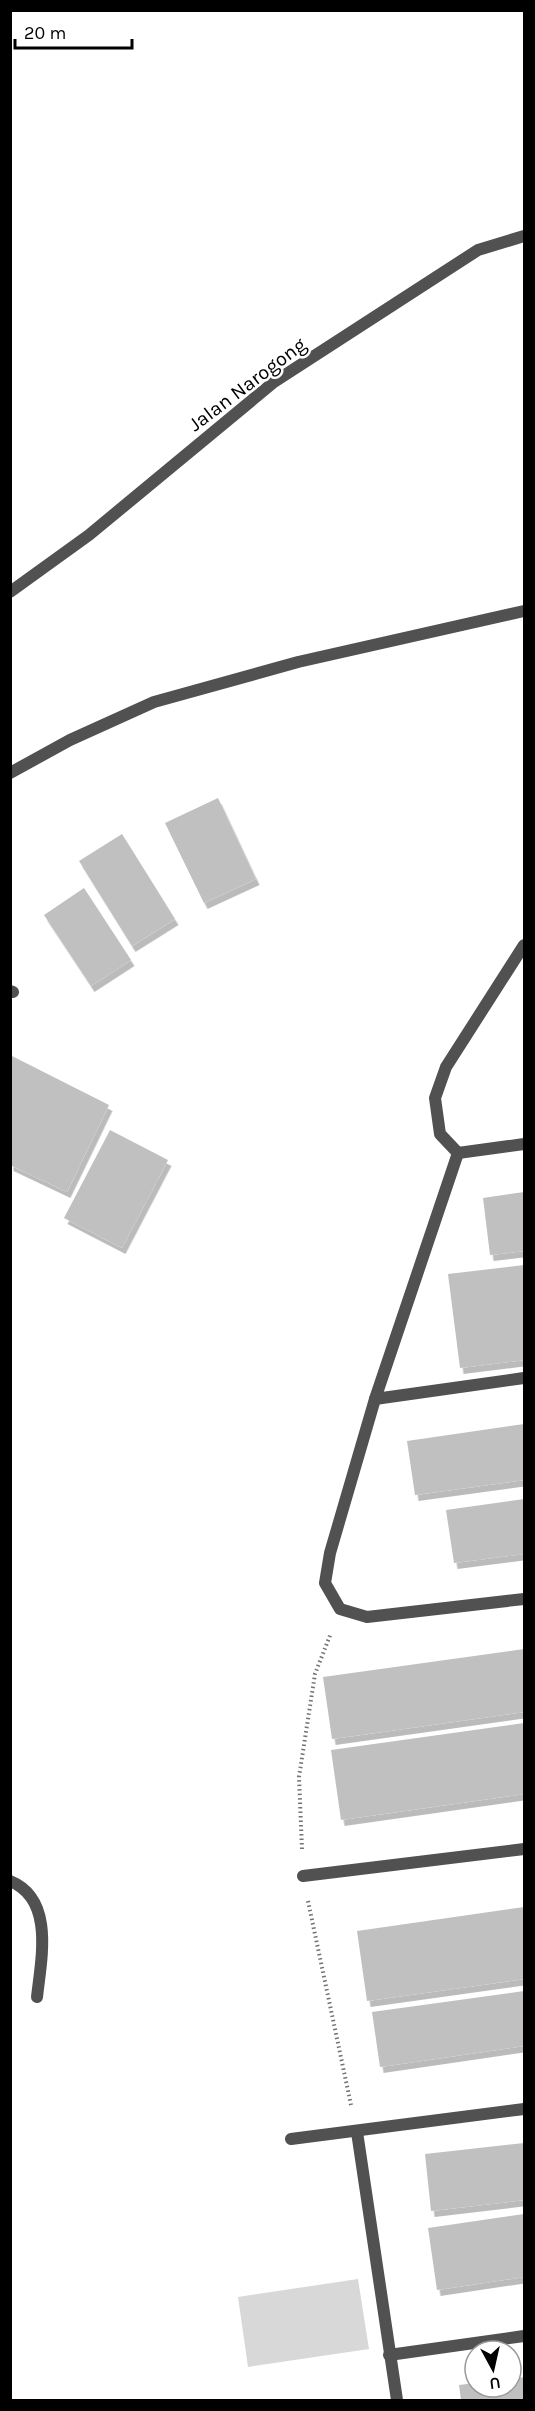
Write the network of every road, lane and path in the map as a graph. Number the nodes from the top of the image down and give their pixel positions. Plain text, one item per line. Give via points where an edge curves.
1 (525, 236) edge
2 (10, 592) edge
3 (525, 611) edge
4 (10, 773) edge
5 (525, 945) edge
6 (525, 1144) edge
7 (458, 1153) junction
8 (525, 1378) edge
9 (375, 1399) junction
10 (525, 1599) edge
11 (525, 1849) edge
12 (303, 1876) dead end
13 (10, 1881) edge
14 (37, 1997) dead end
15 (525, 2109) edge
16 (357, 2132) junction
17 (291, 2139) dead end
18 (525, 2336) edge
19 (389, 2355) junction
20 (397, 2400) edge

1 - 2 street, Jalan Narogong via 478,250 274,382 89,535
3 - 4 street via 298,662 154,702 70,740
5 - 7 street via 446,1067 435,1098 440,1134
6 - 7 street
7 - 9 street
8 - 9 street
9 - 10 street via 330,1554 326,1583 340,1610 368,1617
11 - 12 street
13 - 14 street via 21,1885 36,1905 44,1939
15 - 16 street
16 - 17 street
16 - 19 street
18 - 19 street
19 - 20 street

